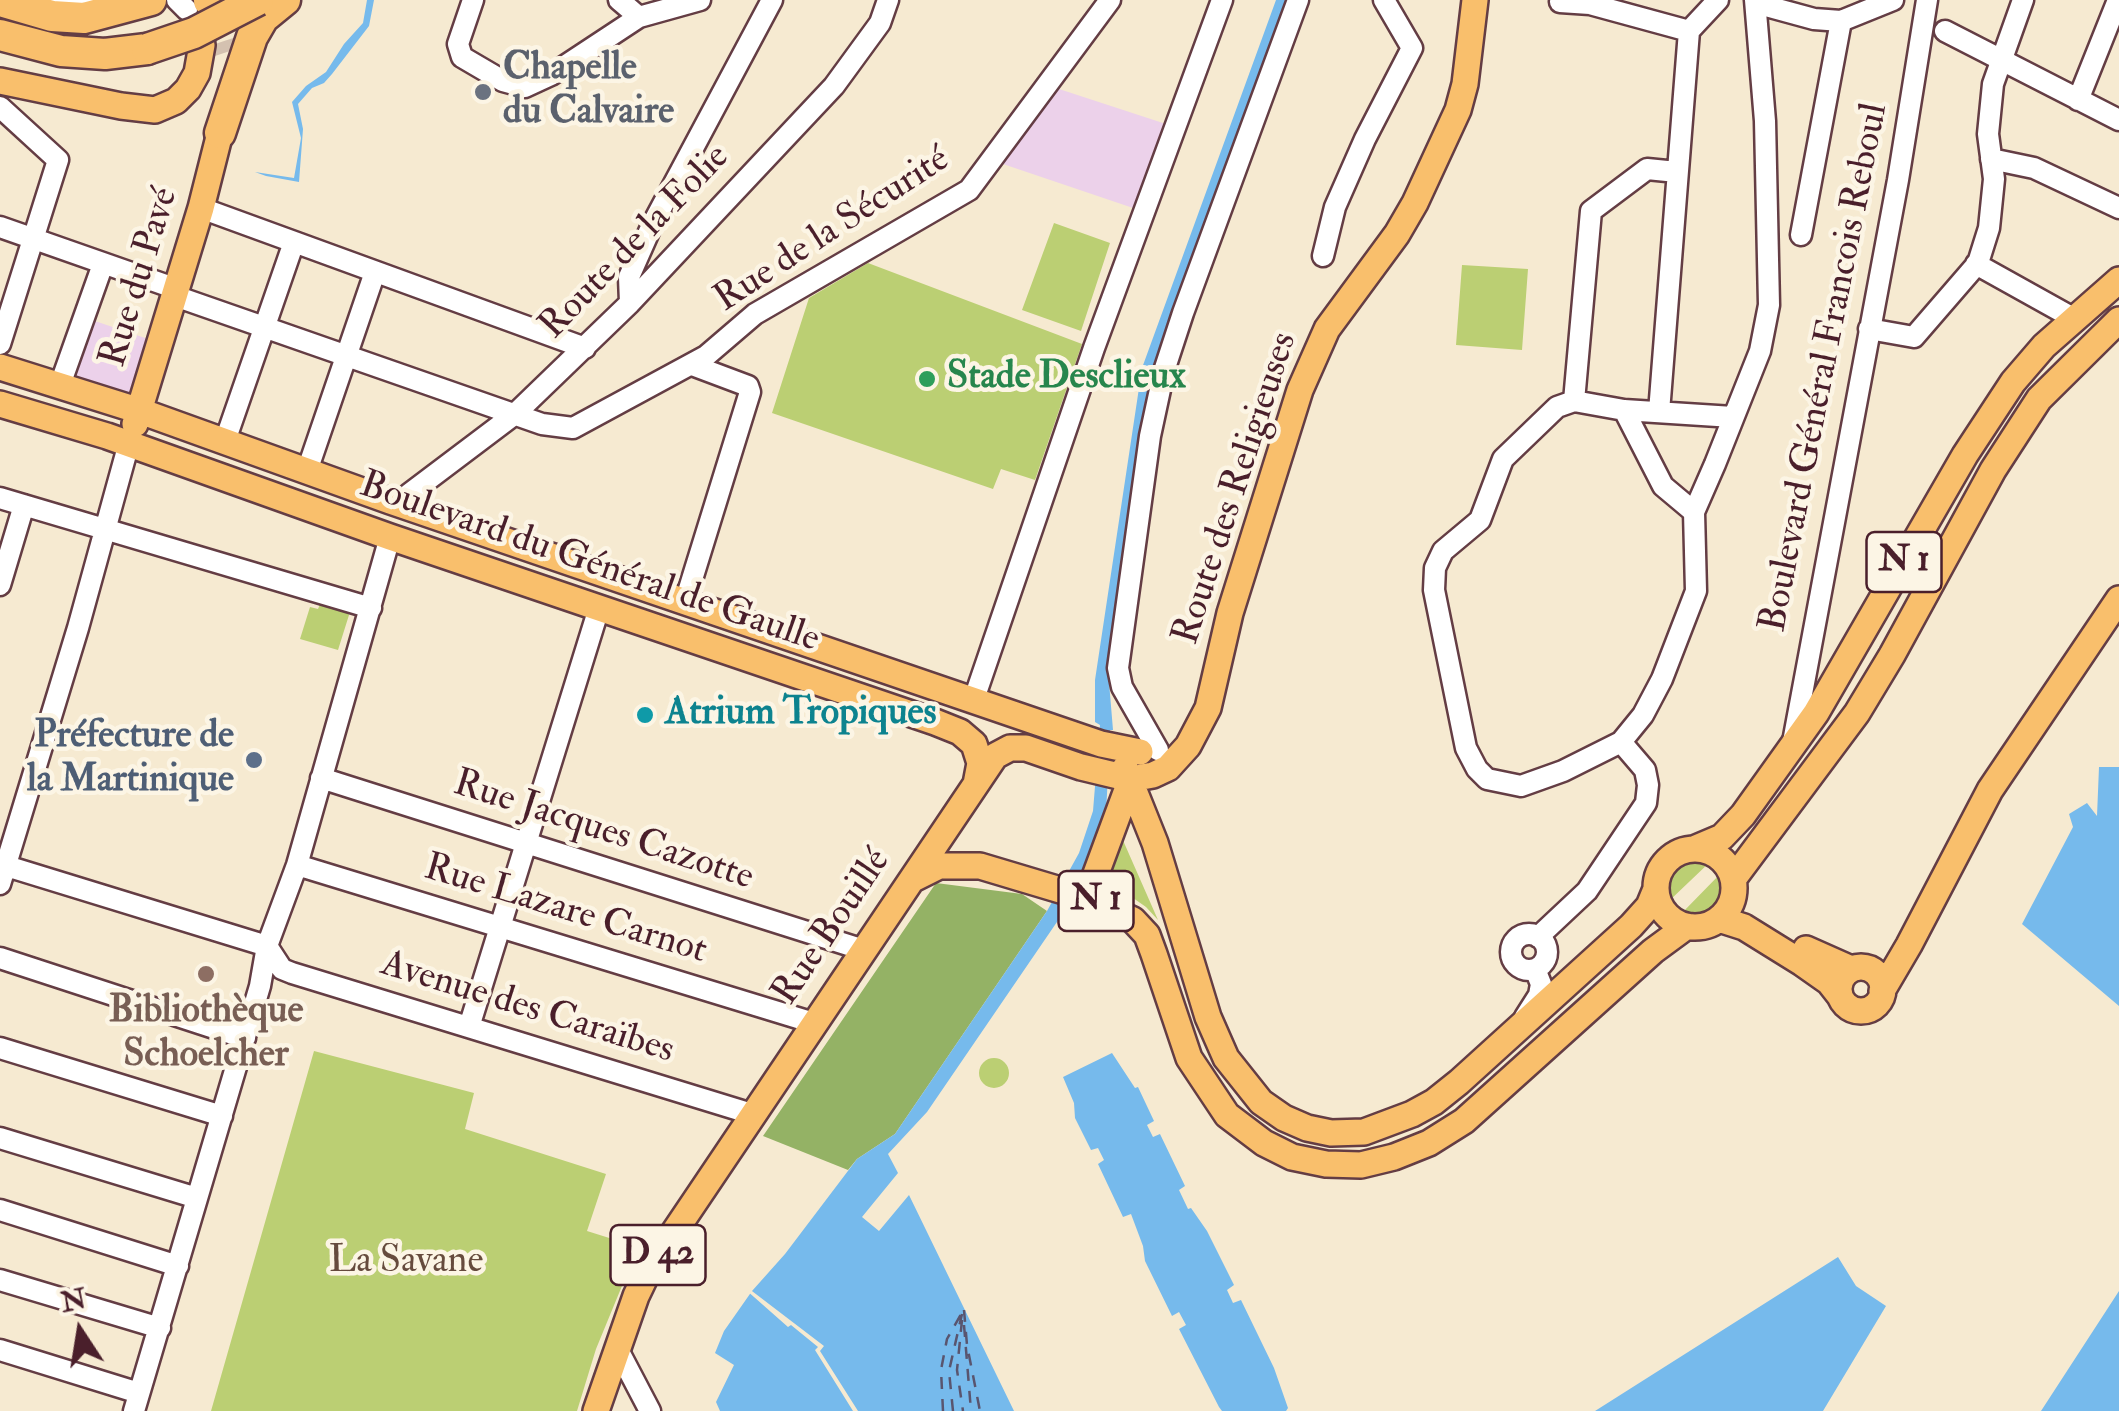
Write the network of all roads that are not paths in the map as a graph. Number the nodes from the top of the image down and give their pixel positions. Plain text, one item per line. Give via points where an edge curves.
1 (47, 0) edge
2 (90, 0) edge
3 (151, 0) edge
4 (228, 0) edge
5 (258, 0) edge
6 (285, 0) edge
7 (473, 0) edge
8 (619, 0) edge
9 (700, 0) edge
10 (772, 0) edge
11 (888, 0) edge
12 (1110, 0) edge
13 (1222, 0) edge
14 (1298, 0) edge
15 (1384, 0) edge
16 (1475, 0) edge
17 (1718, 0) edge
18 (1757, 0) edge
19 (1893, 0) edge
20 (1927, 0) edge
21 (2023, 0) edge
22 (2118, 0) edge
23 (1560, 2) edge
24 (4, 6) edge
25 (639, 18) junction
26 (1840, 21) junction
27 (1689, 31) junction
28 (1946, 31) dead end
29 (0, 35) edge
30 (145, 41) junction
31 (59, 43) junction
32 (213, 49) joint
33 (2002, 58) junction
34 (0, 81) edge
35 (2078, 100) junction
36 (0, 106) edge
37 (2119, 120) edge
38 (220, 133) junction
39 (1991, 160) junction
40 (1677, 172) junction
41 (201, 208) junction
42 (2119, 208) edge
43 (0, 227) edge
44 (1800, 235) dead end
45 (32, 239) junction
46 (294, 242) junction
47 (1324, 256) dead end
48 (103, 264) junction
49 (1976, 264) junction
50 (375, 272) junction
51 (2119, 280) edge
52 (176, 292) junction
53 (630, 303) junction
54 (2074, 318) junction
55 (2119, 320) edge
56 (264, 325) junction
57 (1869, 329) junction
58 (0, 344) edge
59 (585, 348) junction
60 (348, 354) junction
61 (692, 365) junction
62 (0, 367) edge
63 (60, 385) junction
64 (1574, 401) junction
65 (0, 404) edge
66 (1624, 410) junction
67 (140, 412) junction
68 (1659, 412) junction
69 (516, 414) junction
70 (1733, 417) junction
71 (225, 441) junction
72 (130, 444) junction
73 (307, 471) junction
74 (274, 494) junction
75 (0, 498) edge
76 (401, 500) junction
77 (24, 506) junction
78 (1694, 512) junction
79 (105, 528) junction
80 (390, 537) junction
81 (0, 585) edge
82 (2119, 599) edge
83 (685, 602) junction
84 (371, 608) junction
85 (599, 608) junction
86 (974, 700) junction
87 (1621, 742) junction
88 (1792, 749) junction
89 (1132, 760) junction
90 (321, 778) junction
91 (976, 784) junction
92 (952, 820) junction
93 (528, 844) junction
94 (1155, 844) junction
95 (1696, 848) junction
96 (297, 864) junction
97 (980, 866) junction
98 (2, 871) edge
99 (910, 882) junction
100 (1656, 889) junction
101 (1087, 898) junction
102 (1729, 899) junction
103 (1687, 926) junction
104 (501, 929) junction
105 (1538, 937) junction
106 (267, 946) junction
107 (1909, 946) junction
108 (864, 950) junction
109 (1601, 953) junction
110 (0, 958) edge
111 (1540, 965) junction
112 (1859, 969) junction
113 (272, 971) junction
114 (1882, 991) junction
115 (1840, 996) junction
116 (814, 1022) junction
117 (470, 1027) junction
118 (1516, 1031) junction
119 (245, 1038) junction
120 (0, 1048) edge
121 (752, 1114) junction
122 (222, 1116) junction
123 (0, 1138) edge
124 (198, 1198) junction
125 (0, 1210) edge
126 (178, 1266) junction
127 (0, 1280) edge
128 (160, 1328) junction
129 (617, 1348) junction
130 (0, 1350) edge
131 (137, 1402) edge
132 (596, 1411) edge
133 (650, 1411) edge

1 - 2 street
3 - 24 highway via 84,18
4 - 30 highway
5 - 30 highway, bridge via 194,33
6 - 38 highway via 256,29
7 - 25 street via 458,51 515,86 535,85
8 - 25 street
9 - 25 street
10 - 53 street via 628,277
11 - 53 street, Route de la Folie via 834,86
12 - 61 street, Rue de la Sécurité via 969,190 755,314
13 - 86 street
14 - 89 street via 1164,370 1118,668
15 - 47 street via 1412,48 1335,207
16 - 89 main road, Route des Religieuses via 1465,84 1440,152 1397,234 1327,330 1300,390 1230,613 1208,708 1195,734
17 - 27 street
18 - 26 street
18 - 70 street via 1769,305 1760,351
19 - 26 street
20 - 57 street, Boulevard Général Francois Reboul
21 - 33 street
22 - 35 street
23 - 27 street
24 - 31 highway
26 - 44 street
27 - 40 street
28 - 33 street
29 - 31 highway via 34,47
30 - 31 highway
32 - 34 main road via 188,89 155,110
32 - 38 highway
33 - 35 street
33 - 39 street via 1993,84
35 - 37 street
36 - 45 street via 58,164
38 - 41 main road, Rue du Pavé
39 - 42 street via 2034,168
39 - 49 street via 1989,228
40 - 64 street via 1647,169 1592,211
40 - 68 street
41 - 46 street
41 - 52 main road, Rue du Pavé
43 - 45 street, Rue de la Sécurité
45 - 48 street, Rue de la Sécurité
45 - 58 street
46 - 50 street
46 - 56 street
48 - 52 street, Rue de la Sécurité
48 - 63 street
49 - 54 street
49 - 57 street via 1914,337
50 - 59 street
50 - 60 street
51 - 54 main road, N 1
52 - 56 street, Rue de la Sécurité
52 - 67 main road, Rue du Pavé
53 - 59 street, Route de la Folie
54 - 88 main road, N 1 via 2014,382 1965,455
55 - 102 main road, N 1 via 2039,399 1857,713
56 - 60 street, Rue de la Sécurité
56 - 71 street
57 - 88 street, Boulevard Général Francois Reboul
59 - 69 street, Route de la Folie
60 - 69 street, Rue de la Sécurité
60 - 73 street
61 - 69 street, Rue de la Sécurité via 573,428
61 - 83 street via 750,392
62 - 63 main road, Boulevard du Général de Gaulle
63 - 67 main road, Boulevard du Général de Gaulle
64 - 66 street
64 - 87 street via 1557,407 1503,459 1480,520 1443,551 1434,590 1466,748 1487,779 1520,786
65 - 72 main road, Boulevard du Général de Gaulle
66 - 68 street
66 - 78 street via 1663,486
67 - 71 main road, Boulevard du Général de Gaulle
67 - 72 main road, Rue du Pavé
68 - 70 street
69 - 76 street, Route de la Folie
70 - 78 street
71 - 73 main road, Boulevard du Général de Gaulle
72 - 74 main road, Boulevard du Général de Gaulle
72 - 79 street
73 - 76 main road, Boulevard du Général de Gaulle
74 - 76 main road via 361,513
74 - 80 main road, Boulevard du Général de Gaulle
75 - 77 street
76 - 80 main road
76 - 83 main road, Boulevard du Général de Gaulle
77 - 79 street
77 - 81 street
78 - 87 street via 1696,592 1662,679
79 - 84 street
79 - 98 street
80 - 84 street
80 - 85 main road, Boulevard du Général de Gaulle
82 - 107 main road via 1990,790
83 - 86 main road, Boulevard du Général de Gaulle
84 - 90 street
85 - 91 main road, Boulevard du Général de Gaulle via 960,732 979,756
85 - 93 street
86 - 89 main road, Boulevard du Général de Gaulle
87 - 105 street via 1645,770 1646,803 1587,891
88 - 95 main road, N 1 via 1722,837
89 - 91 main road via 1018,747 996,756
89 - 94 main road, N 1
89 - 94 main road via 1156,802
89 - 101 main road
90 - 93 street, Rue Jacques Cazotte
90 - 96 street
91 - 92 main road, Rue Bouillé / D 42
92 - 97 main road via 954,845
92 - 99 main road, Rue Bouillé / D 42
93 - 104 street
93 - 108 street, Rue Jacques Cazotte
94 - 118 main road, N 1 via 1226,1058 1261,1102 1292,1123 1347,1134 1392,1122 1434,1102
95 - 100 main road via 1672,856
95 - 102 main road via 1723,860
96 - 104 street, Rue Lazare Carnot
96 - 106 street
97 - 99 main road, N 1 via 934,866
97 - 101 main road, N 1
98 - 106 street
99 - 108 main road, Rue Bouillé / D 42
100 - 103 main road via 1667,916
100 - 109 main road, N 1 via 1649,906
101 - 103 main road, N 1 via 1123,914 1146,935 1189,1058 1228,1114 1264,1143 1326,1164 1394,1157 1464,1121
102 - 103 main road via 1710,924
102 - 112 main road via 1821,958
102 - 115 main road via 1744,926 1830,982
104 - 116 street, Rue Lazare Carnot
104 - 117 street
105 - 111 street via 1547,950
105 - 111 street via 1522,936 1512,950 1518,966
106 - 113 street
107 - 112 main road
107 - 114 main road
108 - 116 main road, Rue Bouillé / D 42
109 - 111 street via 1574,965
109 - 118 main road, N 1
110 - 119 street
111 - 118 street via 1538,995
112 - 114 main road via 1878,976
112 - 115 main road via 1840,984
113 - 117 street, Avenue des Caraïbes
113 - 119 street
114 - 115 main road via 1862,1010
116 - 121 main road, Rue Bouillé / D 42
117 - 121 street, Avenue des Caraïbes
119 - 122 street
120 - 122 street
121 - 129 main road, D 42 via 648,1271
122 - 124 street
123 - 124 street
124 - 126 street
125 - 126 street
126 - 128 street
127 - 128 street
128 - 131 street
129 - 132 main road, D 42
129 - 133 street
130 - 131 street

